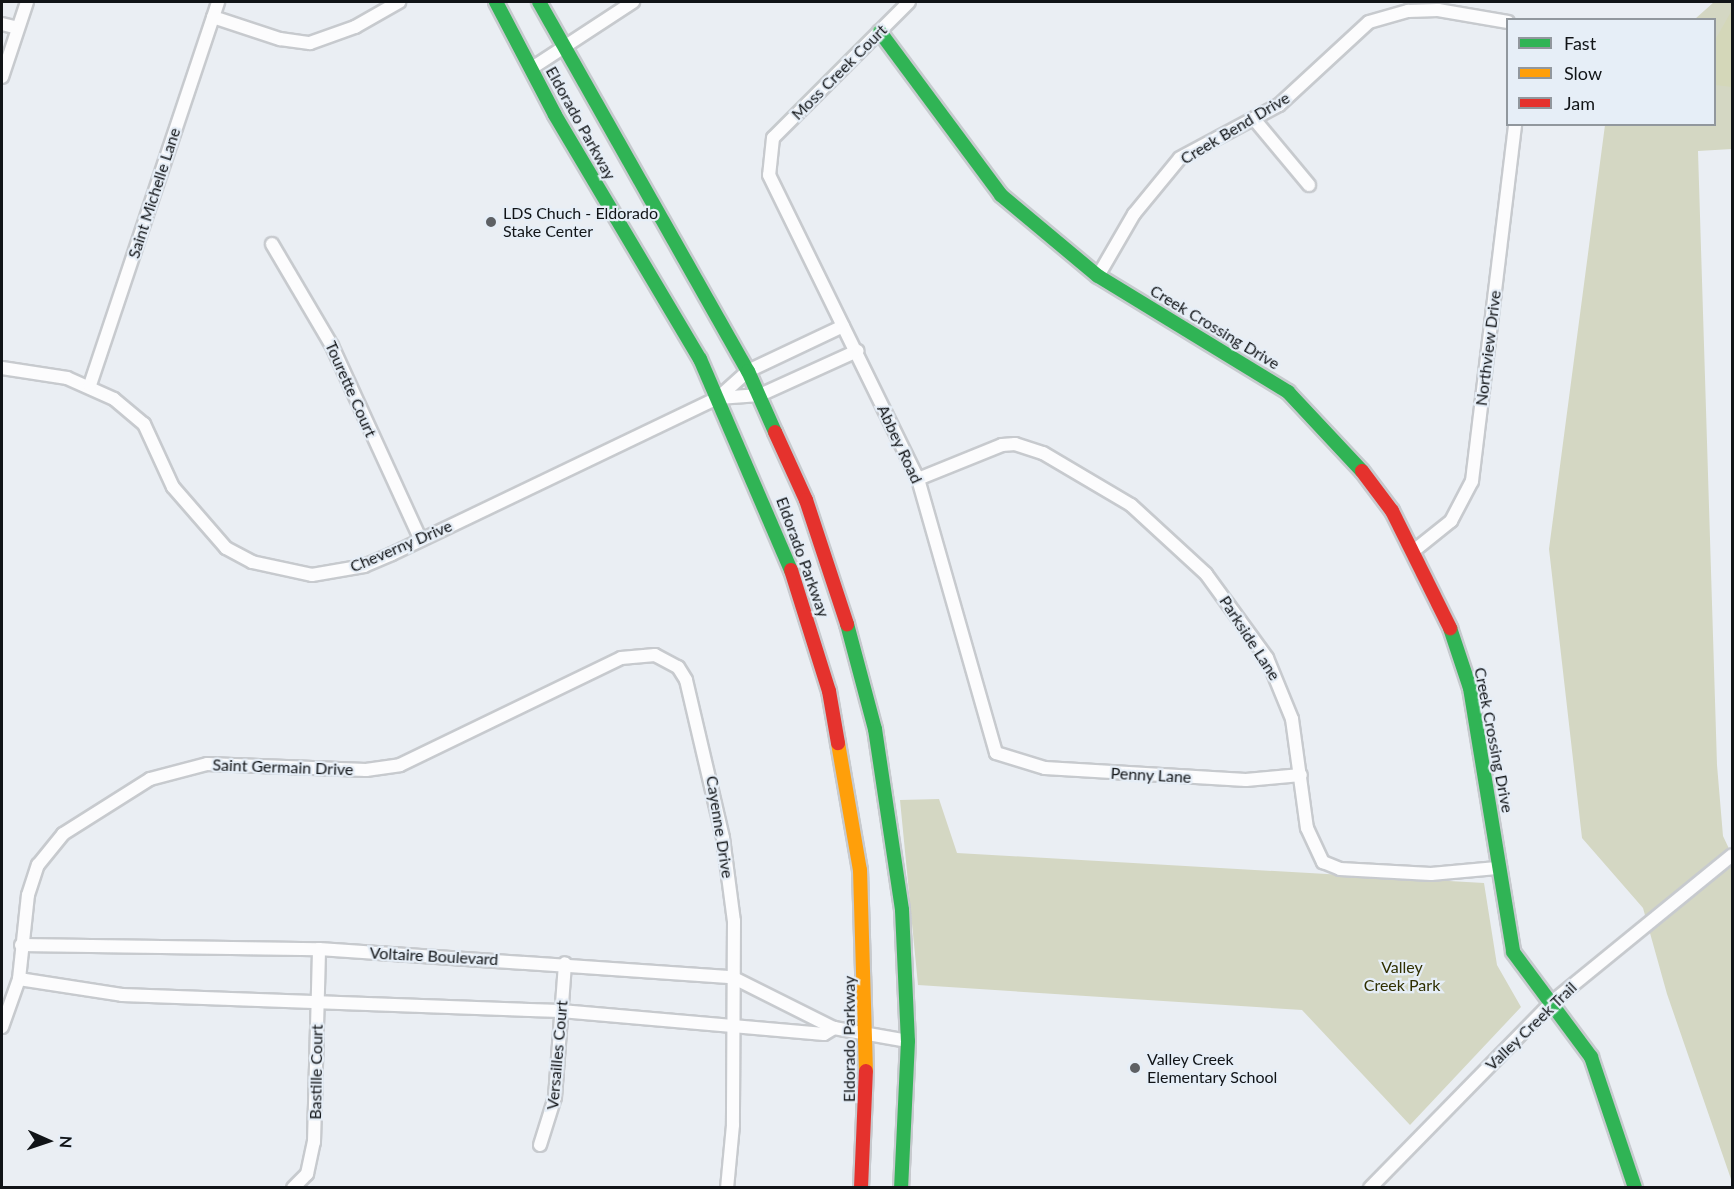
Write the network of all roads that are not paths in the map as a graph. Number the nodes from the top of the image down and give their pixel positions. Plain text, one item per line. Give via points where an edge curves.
1 (27, 2) edge
2 (218, 2) edge
3 (399, 2) edge
4 (496, 2) edge
5 (539, 2) edge
6 (633, 2) edge
7 (909, 2) edge
8 (213, 17) junction
9 (1506, 22) edge
10 (2, 24) edge
11 (18, 28) junction
12 (880, 32) junction
13 (564, 49) junction
14 (532, 68) junction
15 (2, 77) edge
16 (1254, 119) junction
17 (1515, 126) edge
18 (769, 142) joint
19 (1309, 185) dead end
20 (272, 244) dead end
21 (1098, 276) junction
22 (843, 326) junction
23 (857, 351) junction
24 (2, 368) edge
25 (748, 371) junction
26 (90, 385) junction
27 (760, 395) junction
28 (718, 398) junction
29 (918, 479) junction
30 (421, 540) junction
31 (1416, 549) junction
32 (503, 717) joint
33 (1003, 757) joint
34 (1301, 776) junction
35 (1732, 855) edge
36 (1497, 868) junction
37 (21, 945) junction
38 (319, 949) junction
39 (565, 963) junction
40 (732, 977) junction
41 (19, 979) junction
42 (317, 999) junction
43 (1552, 1002) junction
44 (561, 1011) junction
45 (733, 1024) junction
46 (2, 1027) edge
47 (834, 1028) junction
48 (868, 1037) junction
49 (908, 1041) junction
50 (540, 1145) dead end
51 (727, 1186) edge
52 (293, 1188) edge
53 (861, 1188) edge
54 (901, 1188) edge
55 (1370, 1188) edge
56 (1635, 1188) edge

1 - 11 street
2 - 8 street, Saint Michelle Lane
3 - 8 street via 355,27 310,43 280,39
4 - 14 main road, Eldorado Parkway
5 - 13 main road, Eldorado Parkway
6 - 13 street
7 - 12 street, Moss Creek Court
8 - 26 street, Saint Michelle Lane
9 - 16 street, Creek Bend Drive via 1438,10 1386,16 1358,30 1300,89
10 - 11 street
11 - 15 street
12 - 18 street, Moss Creek Court
12 - 21 main road, Creek Crossing Drive via 1001,195
13 - 14 street
13 - 25 main road, Eldorado Parkway
14 - 28 main road, Eldorado Parkway via 683,327
16 - 19 street
16 - 21 street, Creek Bend Drive via 1180,158 1134,214
17 - 31 street, Northview Drive via 1472,481 1451,521
18 - 22 street, Abbey Road via 769,175
20 - 30 street, Tourette Court via 312,306
21 - 31 main road, Creek Crossing Drive via 1288,392 1351,457
22 - 23 street, Abbey Road
22 - 25 street, Cheverny Drive
23 - 27 street, Cheverny Drive
23 - 29 street, Abbey Road
24 - 26 street, Cheverny Drive
25 - 27 main road, Eldorado Parkway
25 - 28 street, Cheverny Drive
26 - 30 street, Cheverny Drive via 133,411 157,443 173,487 203,526 252,562 312,575 342,572
27 - 28 street, Cheverny Drive
27 - 49 main road, Eldorado Parkway via 831,568 873,720 899,882
28 - 30 street, Cheverny Drive
28 - 48 main road, Eldorado Parkway via 782,542 829,691 860,870
29 - 33 street, Abbey Road via 991,742
29 - 34 street, Parkside Lane via 1002,445 1015,444 1043,453 1155,522 1238,614 1267,658 1292,719
31 - 36 main road, Creek Crossing Drive via 1470,688
32 - 37 street, Saint Germain Drive via 419,759 385,768 207,764 150,779 53,843 33,877
32 - 40 street, Cayenne Drive via 621,658 655,655 678,667 695,704 721,826 734,921
33 - 34 street, Penny Lane via 1023,765 1096,772 1246,780
34 - 36 street, Parkside Lane via 1312,846 1323,862 1350,870 1431,874
35 - 43 street, Valley Creek Trail
36 - 43 main road, Creek Crossing Drive via 1514,952
37 - 38 street, Voltaire Boulevard
37 - 41 street, Saint Germain Drive
38 - 39 street, Voltaire Boulevard
38 - 42 street, Bastille Court
39 - 40 street, Voltaire Boulevard
39 - 44 street, Versailles Court
40 - 45 street, Cayenne Drive
40 - 47 street, Voltaire Boulevard
41 - 42 street, Voltaire Boulevard via 122,995
41 - 46 street, Saint Germain Drive
42 - 44 street, Voltaire Boulevard
42 - 52 street, Bastille Court via 312,1162
43 - 55 street, Valley Creek Trail
43 - 56 main road, Creek Crossing Drive via 1599,1072
44 - 45 street, Voltaire Boulevard
44 - 50 street, Versailles Court via 553,1116
45 - 47 street, Voltaire Boulevard via 824,1034
45 - 51 street, Cayenne Drive
47 - 48 street, Voltaire Boulevard
48 - 49 street, Voltaire Boulevard
48 - 53 main road, Eldorado Parkway
49 - 54 main road, Eldorado Parkway

